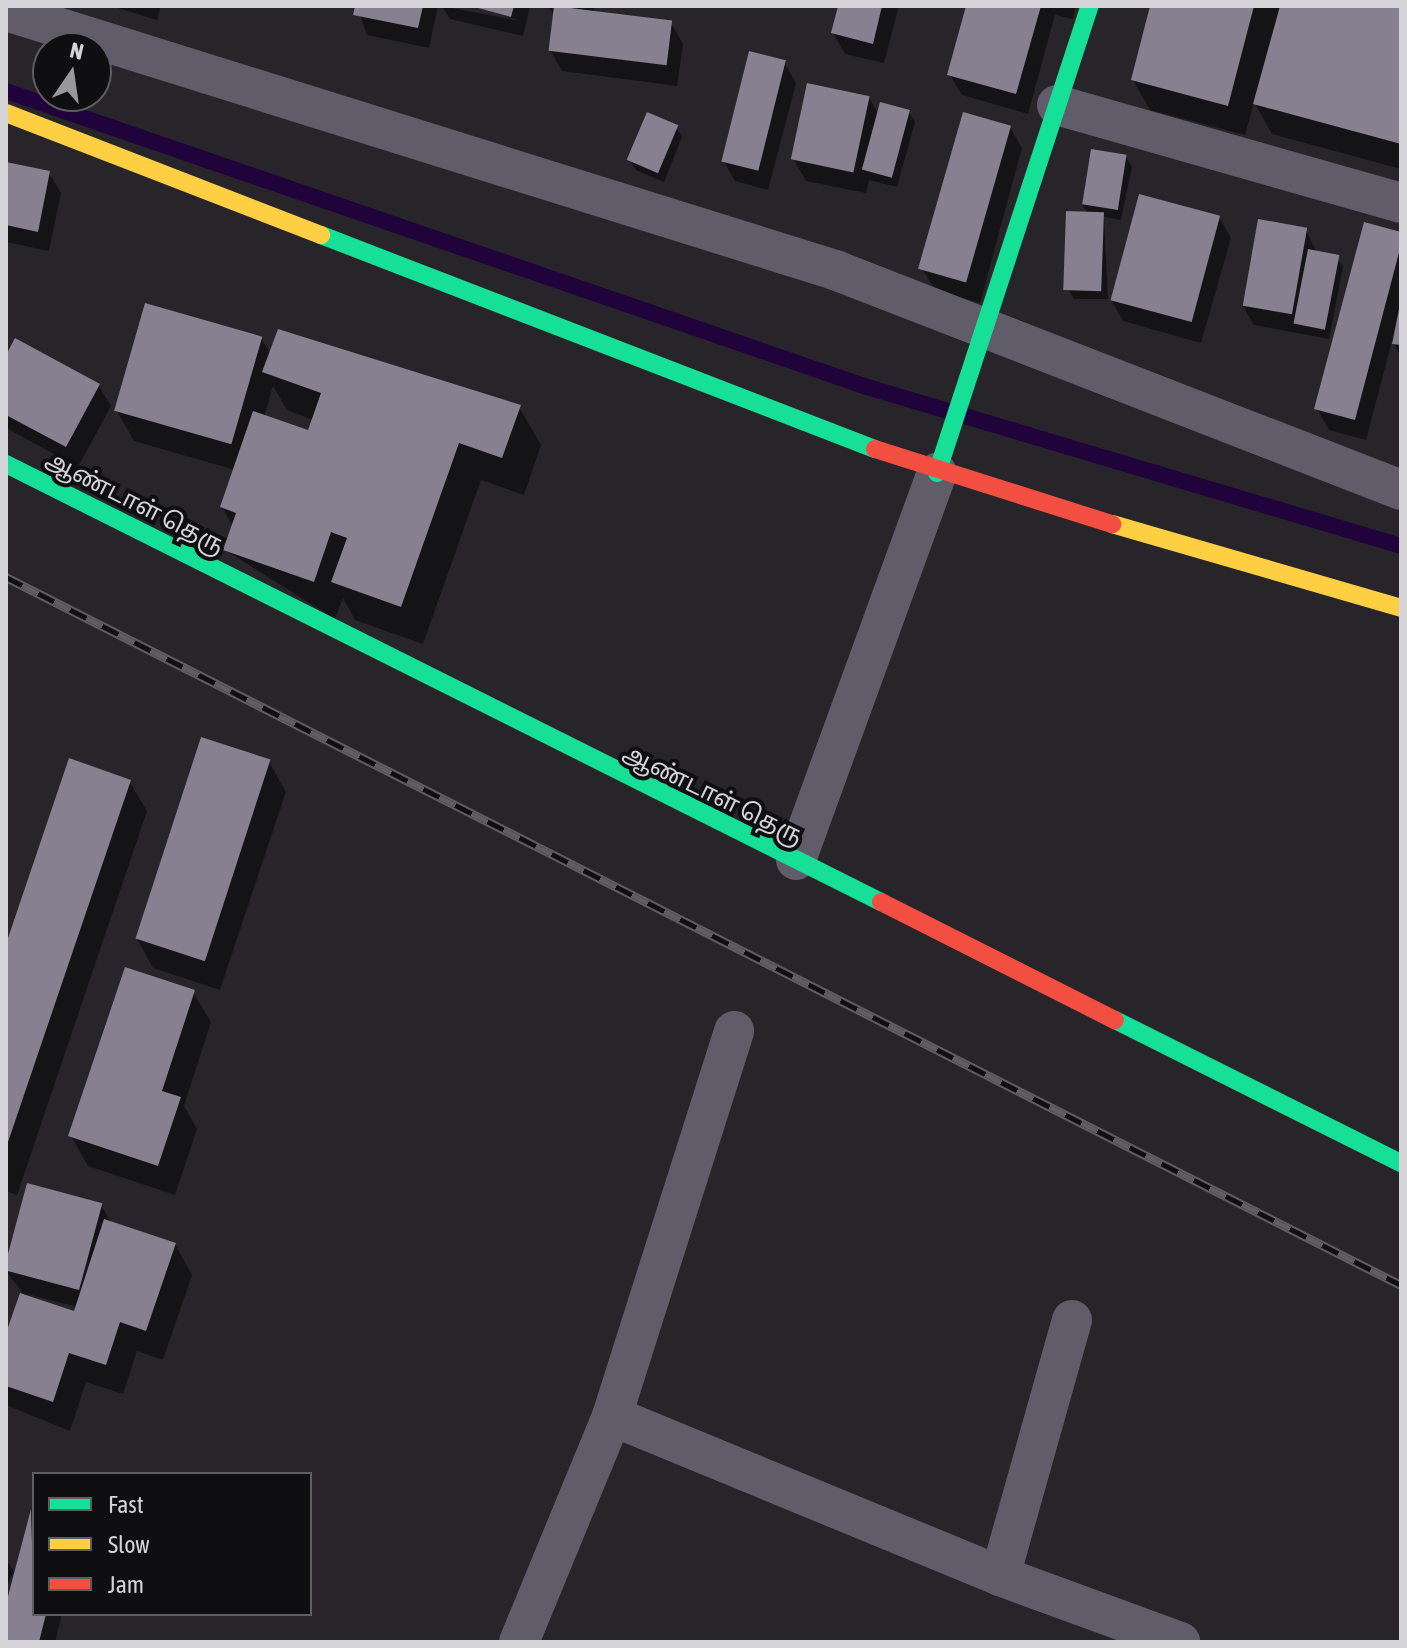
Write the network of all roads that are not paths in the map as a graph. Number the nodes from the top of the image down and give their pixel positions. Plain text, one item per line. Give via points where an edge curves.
1 (1090, 6) edge
2 (6, 11) edge
3 (1057, 105) junction
4 (6, 113) edge
5 (1401, 203) edge
6 (983, 332) junction
7 (942, 459) junction
8 (6, 464) edge
9 (1401, 490) edge
10 (1401, 608) edge
11 (796, 860) junction
12 (734, 1031) dead end
13 (1401, 1163) edge
14 (1072, 1320) dead end
15 (612, 1416) junction
16 (1000, 1576) junction
17 (519, 1642) edge
18 (1180, 1642) edge

1 - 3 street
2 - 6 street via 835,270
3 - 5 street
3 - 6 street
4 - 7 street
6 - 7 street
6 - 9 street
7 - 10 street
7 - 11 street
8 - 11 street, ஆண்டாள் தெரு
11 - 13 street, ஆண்டாள் தெரு
12 - 15 street
14 - 16 street
15 - 16 street
15 - 17 street
16 - 18 street

